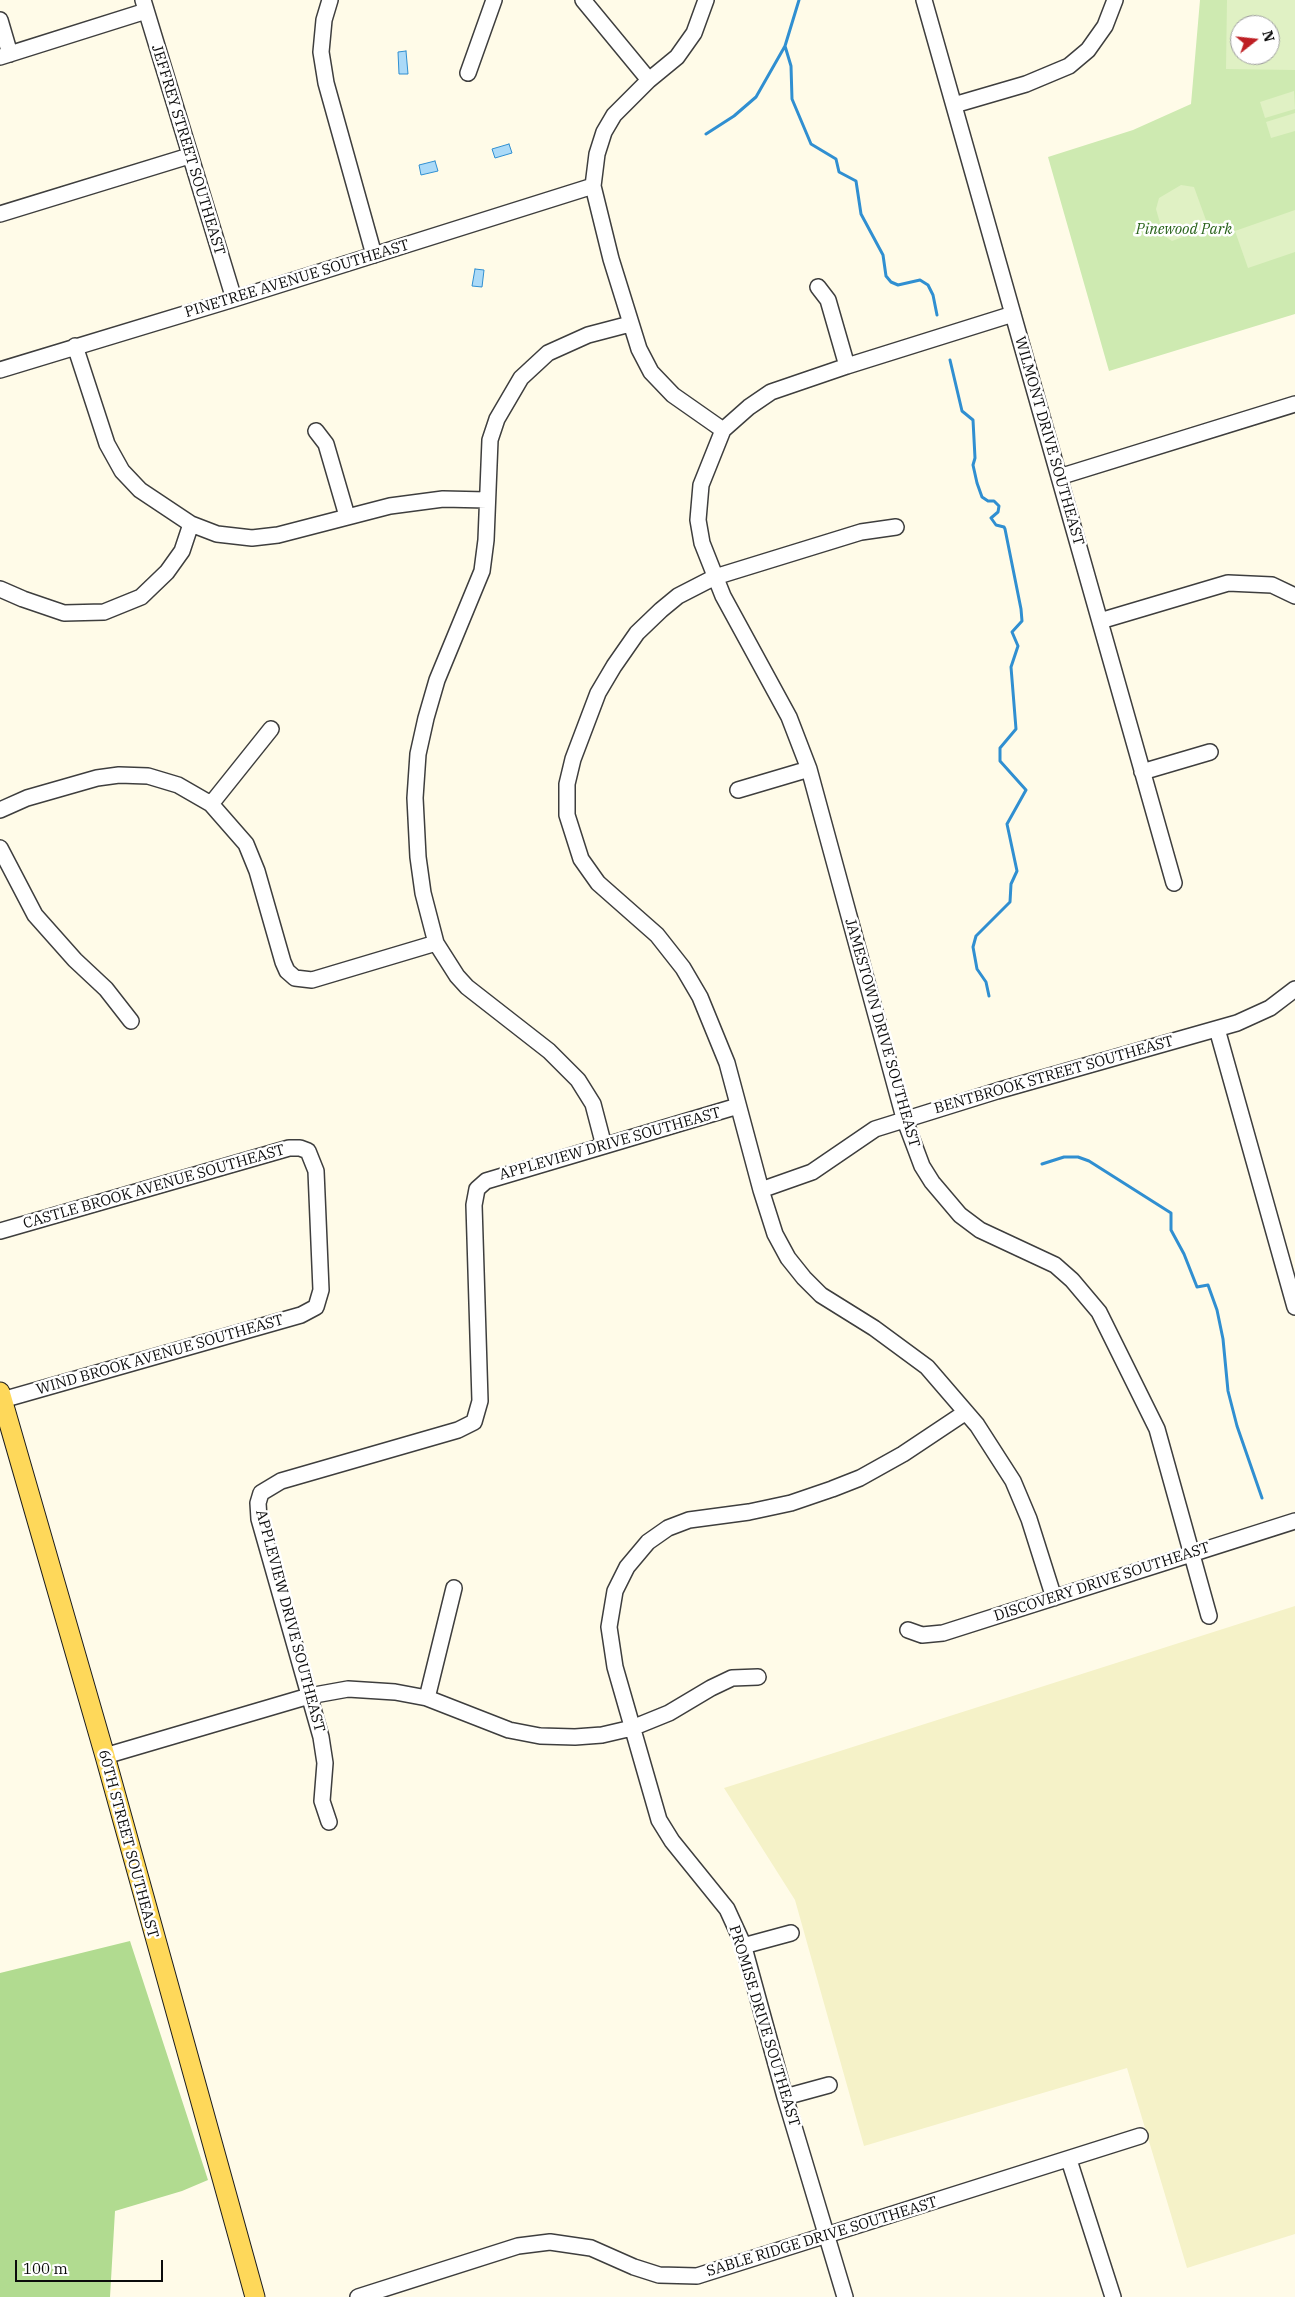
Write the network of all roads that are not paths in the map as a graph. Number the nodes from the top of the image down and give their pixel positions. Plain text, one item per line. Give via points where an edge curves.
1 (330, 0) edge
2 (494, 0) edge
3 (583, 0) edge
4 (706, 0) edge
5 (924, 0) edge
6 (1115, 0) edge
7 (144, 6) edge
8 (0, 20) edge
9 (5, 55) edge
10 (468, 73) dead end
11 (649, 80) junction
12 (954, 106) junction
13 (189, 156) junction
14 (593, 186) junction
15 (0, 214) edge
16 (374, 254) junction
17 (818, 287) dead end
18 (234, 299) junction
19 (1013, 314) junction
20 (630, 324) junction
21 (75, 346) junction
22 (846, 366) junction
23 (0, 370) edge
24 (1295, 404) edge
25 (723, 430) junction
26 (316, 431) dead end
27 (1059, 477) junction
28 (487, 500) junction
29 (347, 516) junction
30 (192, 524) junction
31 (896, 526) dead end
32 (715, 577) junction
33 (0, 589) edge
34 (1295, 596) edge
35 (1100, 621) junction
36 (270, 729) dead end
37 (1210, 752) dead end
38 (808, 769) junction
39 (1142, 772) junction
40 (738, 790) dead end
41 (211, 804) junction
42 (0, 810) edge
43 (0, 848) edge
44 (1174, 883) dead end
45 (436, 943) junction
46 (1295, 989) edge
47 (131, 1021) dead end
48 (1217, 1029) junction
49 (738, 1106) junction
50 (904, 1118) junction
51 (604, 1146) junction
52 (761, 1190) junction
53 (0, 1231) edge
54 (316, 1307) joint
55 (1295, 1307) edge
56 (1, 1396) edge
57 (966, 1412) junction
58 (1295, 1521) edge
59 (1192, 1553) junction
60 (454, 1588) dead end
61 (1054, 1598) junction
62 (1209, 1616) dead end
63 (908, 1630) dead end
64 (758, 1677) dead end
65 (309, 1696) junction
66 (427, 1698) junction
67 (632, 1728) junction
68 (104, 1756) junction
69 (329, 1822) dead end
70 (791, 1932) dead end
71 (743, 1946) junction
72 (829, 2084) dead end
73 (785, 2097) junction
74 (1140, 2136) dead end
75 (1069, 2160) junction
76 (826, 2236) junction
77 (255, 2297) edge
78 (358, 2297) edge
79 (845, 2297) edge
80 (1113, 2297) edge

1 - 16 street via 324,20 321,52 326,83
2 - 10 street
3 - 11 street
4 - 11 street via 694,33 677,57
5 - 12 street, WILMONT DRIVE SOUTHEAST
6 - 12 street via 1105,26 1088,50 1069,66 1026,84
7 - 9 street
7 - 13 street, JEFFREY STREET SOUTHEAST
8 - 9 street
11 - 14 street via 614,115 604,132
12 - 19 street, WILMONT DRIVE SOUTHEAST
13 - 15 street
13 - 18 street, JEFFREY STREET SOUTHEAST
14 - 16 street, PINETREE AVENUE SOUTHEAST
14 - 20 street
16 - 18 street, PINETREE AVENUE SOUTHEAST
17 - 22 street via 828,300
18 - 21 street, PINETREE AVENUE SOUTHEAST
19 - 22 street
19 - 27 street, WILMONT DRIVE SOUTHEAST
20 - 25 street via 651,372 673,395
20 - 28 street via 566,344 548,353 521,378 496,419 490,440
21 - 23 street, PINETREE AVENUE SOUTHEAST
21 - 30 street via 106,442 122,471 140,490
22 - 25 street via 771,392
24 - 27 street
25 - 32 street, JAMESTOWN DRIVE SOUTHEAST via 701,485 698,520
26 - 29 street via 326,444
27 - 35 street, WILMONT DRIVE SOUTHEAST
28 - 29 street via 443,499
28 - 45 street via 482,571 438,680 418,754 415,798 418,857
29 - 30 street via 284,534 252,538 217,534
30 - 33 street via 182,551 167,572 141,597 104,612 64,613
31 - 32 street, APPLEVIEW DRIVE SOUTHEAST via 859,533
32 - 38 street, JAMESTOWN DRIVE SOUTHEAST via 722,596 788,717
32 - 49 street, APPLEVIEW DRIVE SOUTHEAST via 678,596 661,610 637,633 614,666 598,694 573,759 566,804 581,859 598,883 657,935 689,977 718,1037
34 - 35 street via 1272,585 1228,583
35 - 39 street, WILMONT DRIVE SOUTHEAST
36 - 41 street
37 - 39 street
38 - 40 street
38 - 50 street, JAMESTOWN DRIVE SOUTHEAST
39 - 44 street, WILMONT DRIVE SOUTHEAST
41 - 42 street via 178,785 148,776 119,775 27,798
41 - 45 street via 246,844 283,962 287,971 296,978 312,980
43 - 47 street via 35,915 106,989
45 - 51 street via 467,987 549,1051 578,1080 593,1104
46 - 48 street, BENTBROOK STREET SOUTHEAST via 1270,1008
48 - 50 street, BENTBROOK STREET SOUTHEAST
48 - 55 street
49 - 51 street, APPLEVIEW DRIVE SOUTHEAST
49 - 52 street
50 - 52 street, BENTBROOK STREET SOUTHEAST via 875,1129 812,1172
50 - 59 street, JAMESTOWN DRIVE SOUTHEAST via 922,1166 954,1210 980,1230 1055,1265 1099,1312 1157,1429
51 - 65 street, APPLEVIEW DRIVE SOUTHEAST via 486,1181 477,1189 474,1204 480,1401 474,1422 458,1430 280,1481 261,1493 259,1519
52 - 57 street via 775,1234 804,1278 821,1295 927,1367
53 - 54 street, CASTLE BROOK AVENUE SOUTHEAST via 289,1148 300,1148 308,1151 316,1171 321,1290
54 - 56 street, WIND BROOK AVENUE SOUTHEAST via 301,1315
56 - 68 main road, 60TH STREET SOUTHEAST
57 - 61 street via 995,1450 1013,1481
57 - 67 street, PROMISE DRIVE SOUTHEAST via 860,1478 783,1505 689,1520 668,1528 648,1542 627,1566 615,1591 609,1627 615,1667
58 - 59 street, DISCOVERY DRIVE SOUTHEAST
59 - 61 street, DISCOVERY DRIVE SOUTHEAST
59 - 62 street, JAMESTOWN DRIVE SOUTHEAST
60 - 66 street
61 - 63 street, DISCOVERY DRIVE SOUTHEAST via 942,1633 922,1635
64 - 67 street via 732,1678 670,1713
65 - 66 street via 348,1689 371,1689
65 - 68 street
65 - 69 street, APPLEVIEW DRIVE SOUTHEAST via 324,1750 322,1801
66 - 67 street via 509,1730 540,1736 602,1736
67 - 71 street, PROMISE DRIVE SOUTHEAST via 659,1820 672,1842 727,1909
68 - 77 main road, 60TH STREET SOUTHEAST
70 - 71 street
71 - 73 street, PROMISE DRIVE SOUTHEAST
72 - 73 street
73 - 76 street, PROMISE DRIVE SOUTHEAST
74 - 75 street, SABLE RIDGE DRIVE SOUTHEAST
75 - 76 street, SABLE RIDGE DRIVE SOUTHEAST
75 - 80 street
76 - 78 street, SABLE RIDGE DRIVE SOUTHEAST via 719,2270 685,2277 646,2272 579,2245 536,2243
76 - 79 street, PROMISE DRIVE SOUTHEAST

